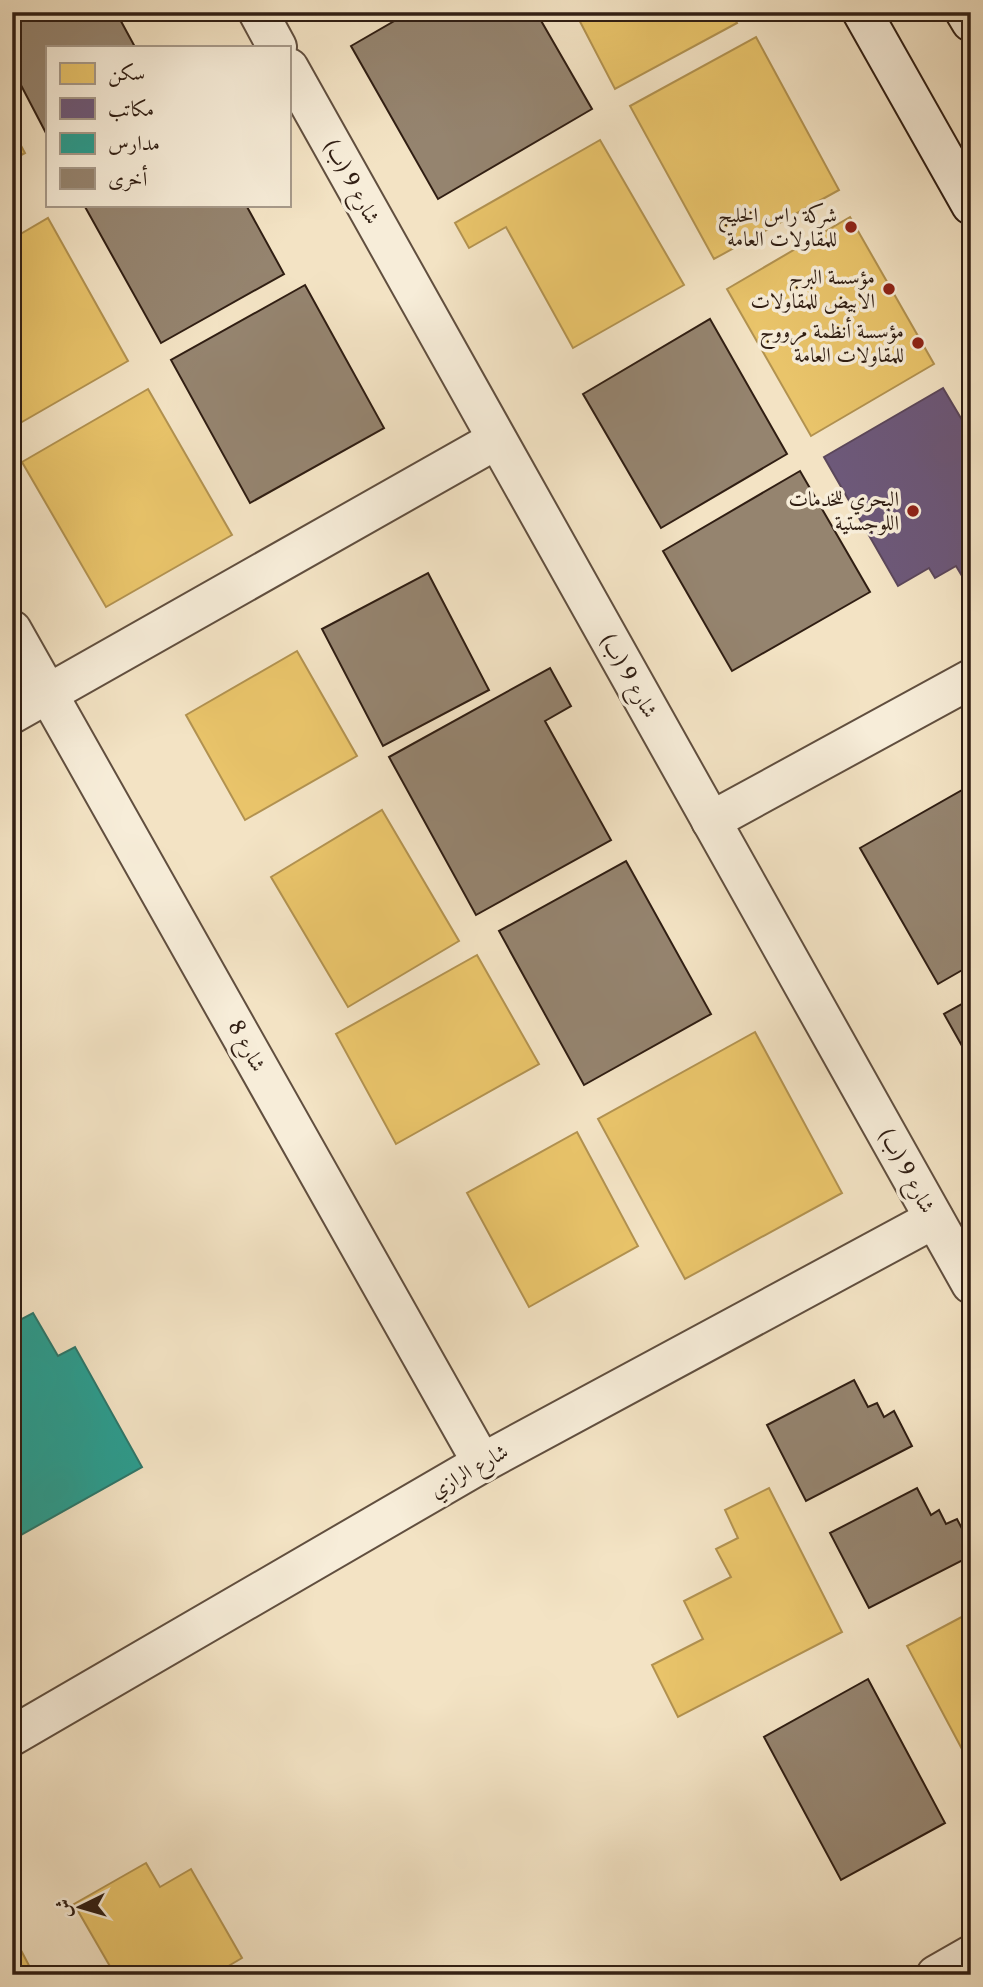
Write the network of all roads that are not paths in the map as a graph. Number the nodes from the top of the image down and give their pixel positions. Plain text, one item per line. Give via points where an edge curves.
1 (258, 12) edge
2 (862, 12) edge
3 (965, 12) edge
4 (971, 23) edge
5 (276, 46) edge
6 (290, 70) edge
7 (971, 205) edge
8 (496, 440) junction
9 (12, 629) edge
10 (971, 679) edge
11 (48, 694) junction
12 (12, 714) edge
13 (711, 821) junction
14 (934, 1219) junction
15 (971, 1284) edge
16 (482, 1463) junction
17 (12, 1737) edge
18 (971, 1955) edge
19 (936, 1975) edge

1 - 5 street
2 - 7 street
3 - 4 street
6 - 8 street, شارع 9 (ب)
8 - 11 street
8 - 13 street, شارع 9 (ب)
9 - 11 street, شارع 8
10 - 13 street
11 - 12 street
11 - 16 street, شارع 8
13 - 14 street, شارع 9 (ب)
14 - 15 street, شارع 9 (ب)
14 - 16 street, شارع الرازي
16 - 17 street, شارع الرازي
18 - 19 street

